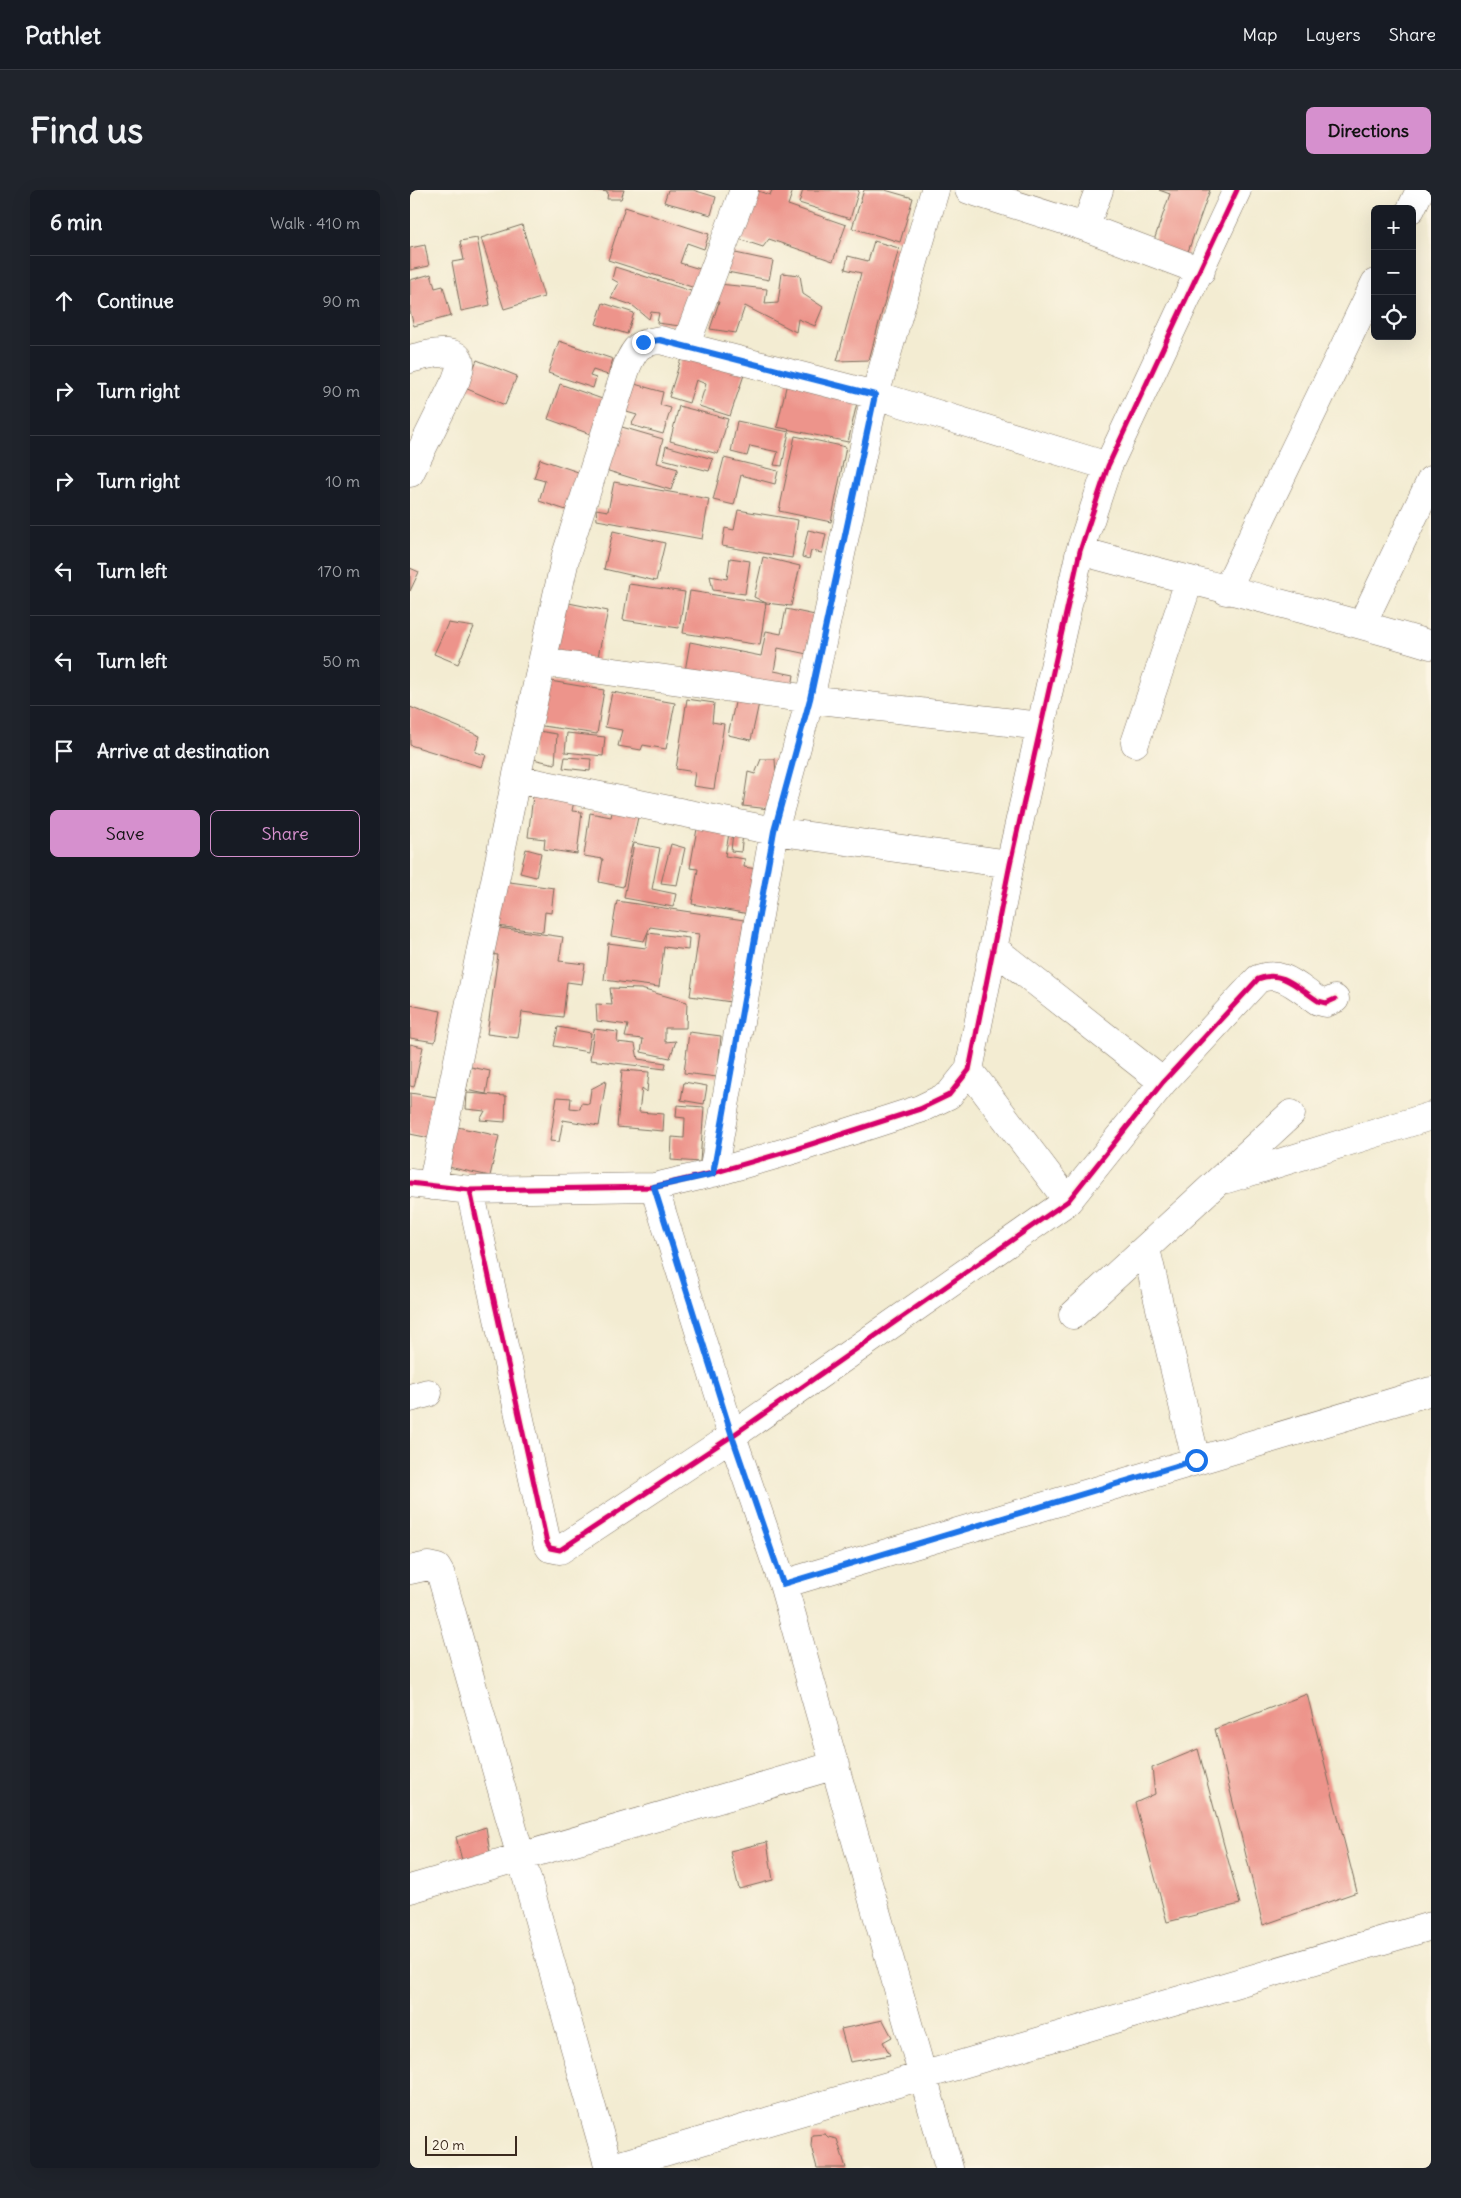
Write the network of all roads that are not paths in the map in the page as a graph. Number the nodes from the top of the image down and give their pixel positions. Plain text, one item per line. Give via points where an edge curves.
1 (744, 190) edge
2 (935, 190) edge
3 (969, 190) edge
4 (1099, 190) edge
5 (1238, 190) edge
6 (1420, 190) edge
7 (1413, 205) edge
8 (1085, 227) junction
9 (1201, 271) junction
10 (1371, 291) edge
11 (685, 347) junction
12 (410, 359) edge
13 (875, 395) junction
14 (1108, 466) junction
15 (410, 473) edge
16 (1431, 480) edge
17 (1080, 551) junction
18 (1189, 581) junction
19 (1226, 591) junction
20 (1362, 624) junction
21 (1431, 645) edge
22 (542, 662) junction
23 (810, 699) junction
24 (1041, 726) junction
25 (1135, 743) dead end
26 (516, 779) junction
27 (774, 831) junction
28 (1010, 864) junction
29 (993, 948) junction
30 (1334, 999) dead end
31 (969, 1070) junction
32 (1163, 1082) junction
33 (1291, 1114) dead end
34 (1431, 1116) edge
35 (713, 1174) junction
36 (1219, 1182) junction
37 (421, 1185) edge
38 (654, 1187) junction
39 (470, 1190) junction
40 (1068, 1201) junction
41 (1146, 1249) junction
42 (1073, 1315) dead end
43 (1431, 1390) edge
44 (732, 1436) junction
45 (1196, 1460) junction
46 (410, 1570) edge
47 (783, 1584) junction
48 (836, 1765) junction
49 (522, 1857) junction
50 (410, 1890) edge
51 (1431, 1926) edge
52 (923, 2076) junction
53 (610, 2168) edge
54 (949, 2168) edge

1 - 11 street
2 - 13 street
3 - 8 street
4 - 8 street
5 - 9 street
6 - 7 street
8 - 9 street
9 - 14 street
10 - 19 street
11 - 13 street
11 - 22 street via 660,340 643,342 627,366 566,555
12 - 15 street via 444,352 454,354 461,365
13 - 14 street
13 - 23 street
14 - 17 street
16 - 20 street
17 - 18 street
17 - 24 street
18 - 19 street
18 - 25 street
19 - 20 street
20 - 21 street
22 - 23 street
22 - 26 street
23 - 24 street
23 - 27 street
24 - 28 street
26 - 27 street
26 - 37 street
27 - 28 street
27 - 35 street
28 - 29 street
29 - 31 street
29 - 32 street
30 - 32 street via 1326,1003 1318,1001 1278,975 1258,979
31 - 35 street via 949,1095 920,1109
31 - 40 street
32 - 40 street
33 - 36 street
34 - 36 street
35 - 38 street
36 - 41 street
37 - 39 street
38 - 39 street
38 - 44 street
39 - 44 street via 550,1548 560,1550
40 - 44 street
41 - 42 street
41 - 45 street
43 - 45 street
44 - 47 street
45 - 47 street
46 - 49 street via 428,1566 437,1568 441,1575
47 - 48 street
48 - 49 street
48 - 52 street
49 - 50 street
49 - 53 street
51 - 52 street
52 - 53 street
52 - 54 street

